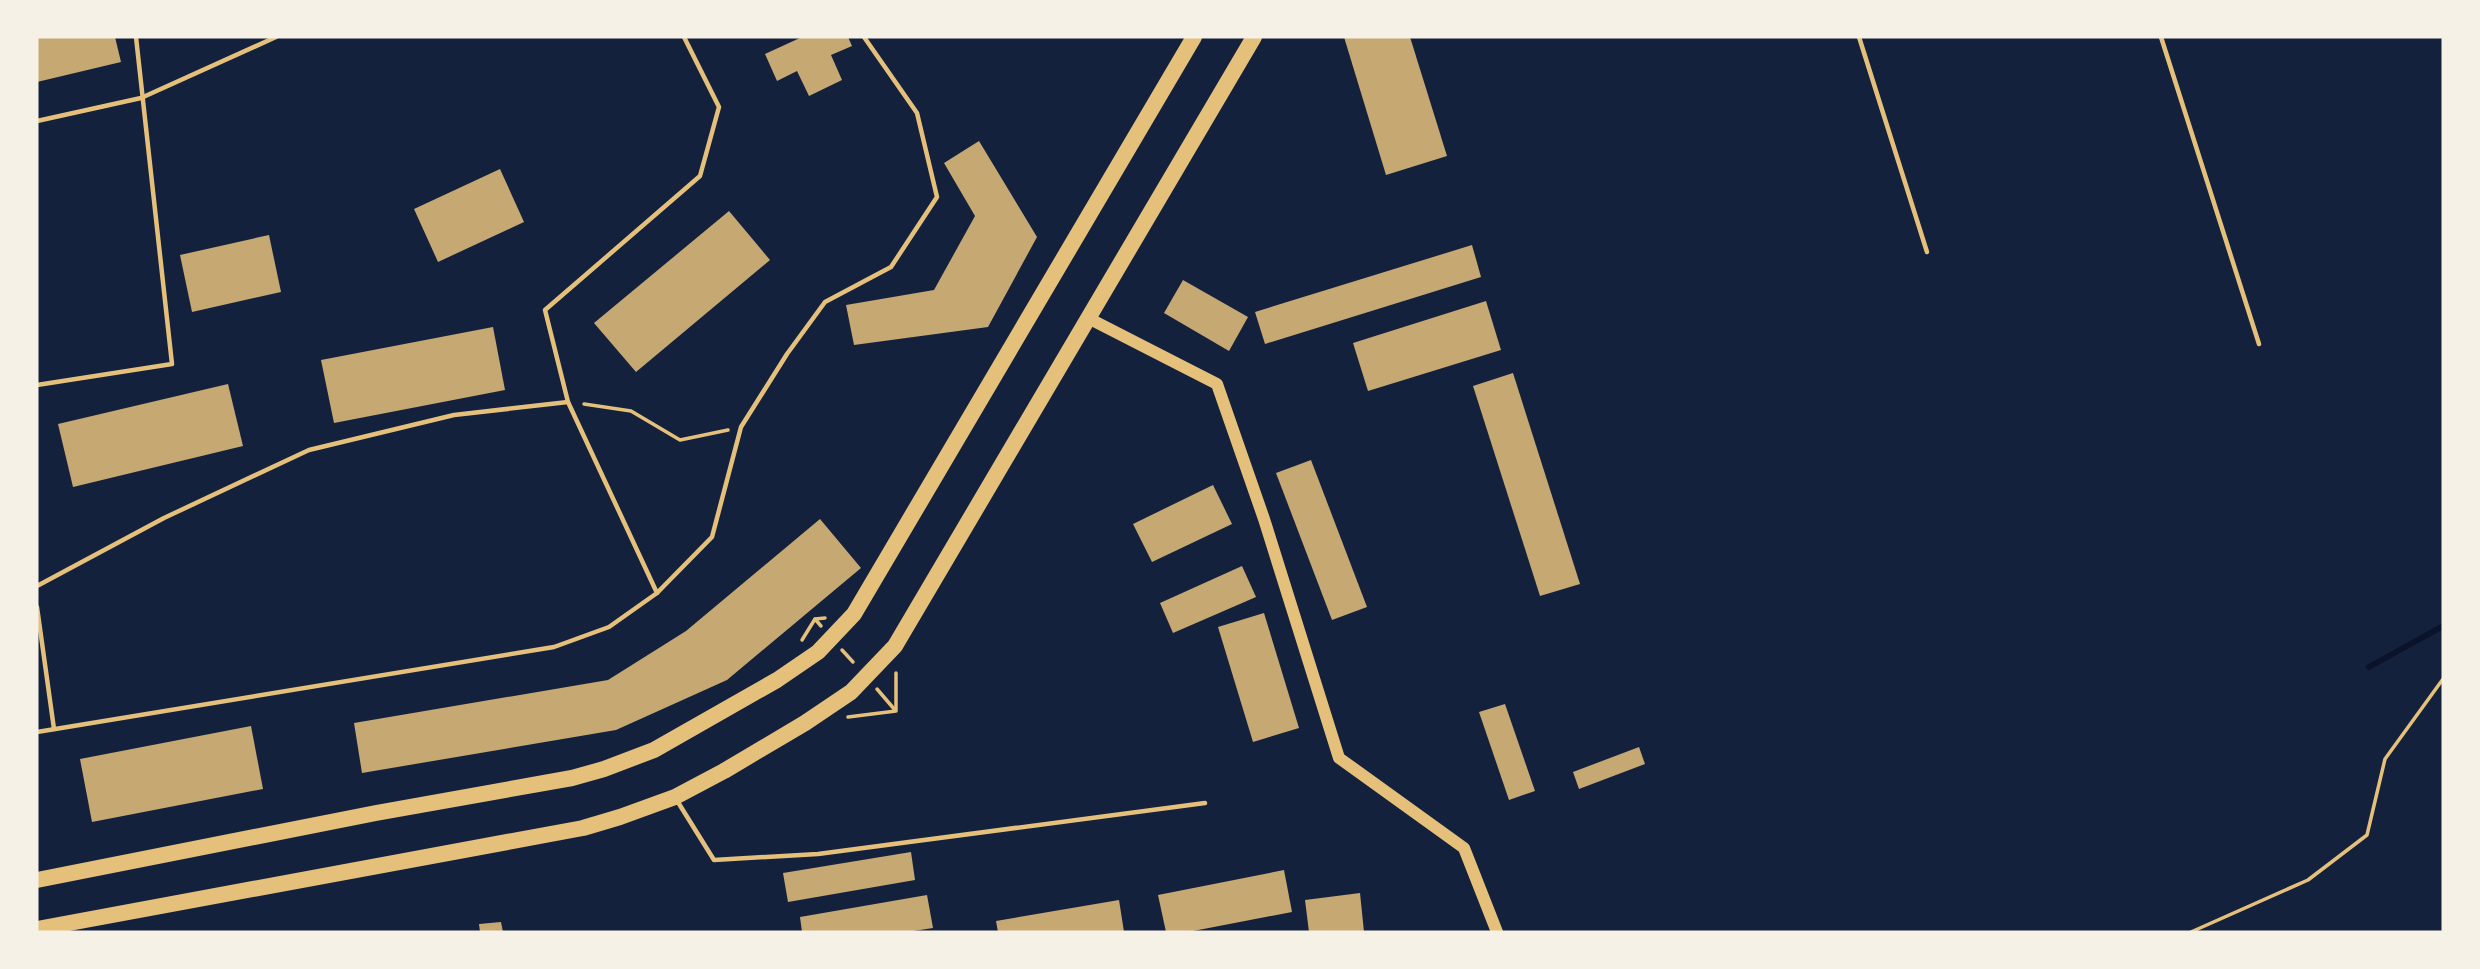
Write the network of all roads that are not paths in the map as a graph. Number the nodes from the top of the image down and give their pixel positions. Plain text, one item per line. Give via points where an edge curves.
1 (136, 37) edge
2 (276, 37) edge
3 (684, 37) edge
4 (864, 37) edge
5 (1194, 37) edge
6 (1254, 37) edge
7 (1859, 37) edge
8 (2161, 37) edge
9 (141, 98) junction
10 (37, 121) edge
11 (1927, 252) dead end
12 (1088, 318) junction
13 (2259, 344) dead end
14 (37, 385) edge
15 (568, 402) junction
16 (37, 586) edge
17 (657, 593) junction
18 (37, 607) edge
19 (54, 730) junction
20 (37, 732) edge
21 (675, 797) junction
22 (1205, 803) dead end
23 (37, 880) edge
24 (37, 929) edge
25 (1497, 932) edge

1 - 9 lane
2 - 9 lane
3 - 15 lane via 719,107 700,176 545,310
4 - 17 lane via 916,113 937,197 891,267 825,302 787,354 741,427 712,537
5 - 23 highway via 854,614 818,652 687,733 604,769
6 - 12 highway
7 - 11 lane
8 - 13 lane
9 - 10 lane
9 - 14 lane via 172,364
12 - 21 highway via 895,646 851,692
12 - 25 street via 1217,384 1339,758 1464,848
15 - 16 lane via 454,415 309,450 164,518
15 - 17 lane
17 - 19 lane via 609,627 554,647
18 - 19 lane
19 - 20 lane
21 - 22 lane via 714,860 818,854
21 - 24 highway via 583,828

